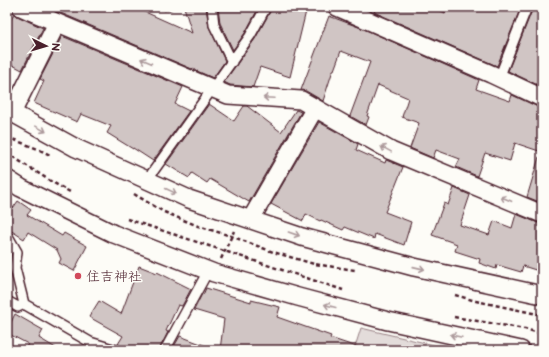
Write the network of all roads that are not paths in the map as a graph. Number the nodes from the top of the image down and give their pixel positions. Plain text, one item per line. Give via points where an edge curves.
1 (21, 7) edge
2 (212, 7) edge
3 (266, 7) edge
4 (337, 7) edge
5 (527, 7) edge
6 (52, 16) edge
7 (232, 62) junction
8 (499, 78) junction
9 (213, 89) junction
10 (542, 98) edge
11 (315, 108) junction
12 (10, 112) edge
13 (7, 179) edge
14 (147, 180) junction
15 (542, 214) edge
16 (251, 219) junction
17 (7, 236) edge
18 (214, 266) junction
19 (542, 295) edge
20 (7, 301) edge
21 (24, 304) junction
22 (116, 350) edge
23 (165, 350) edge
24 (521, 350) edge

1 - 6 street
2 - 7 lane via 214,25
3 - 7 lane
4 - 8 street
5 - 8 lane
9 -> 6 street
6 - 12 street
7 - 9 lane
8 - 10 street
11 -> 9 street via 301,100 228,95
9 - 14 lane
15 -> 11 street via 391,151
11 - 16 street
12 -> 14 street via 76,148
13 - 18 street via 114,234
14 -> 16 street via 189,199
16 -> 19 street via 302,237 406,265
17 - 21 lane via 17,252 15,268
18 - 23 lane
24 -> 18 street via 388,321 298,297
20 - 21 lane via 18,307
21 - 22 lane via 90,342

